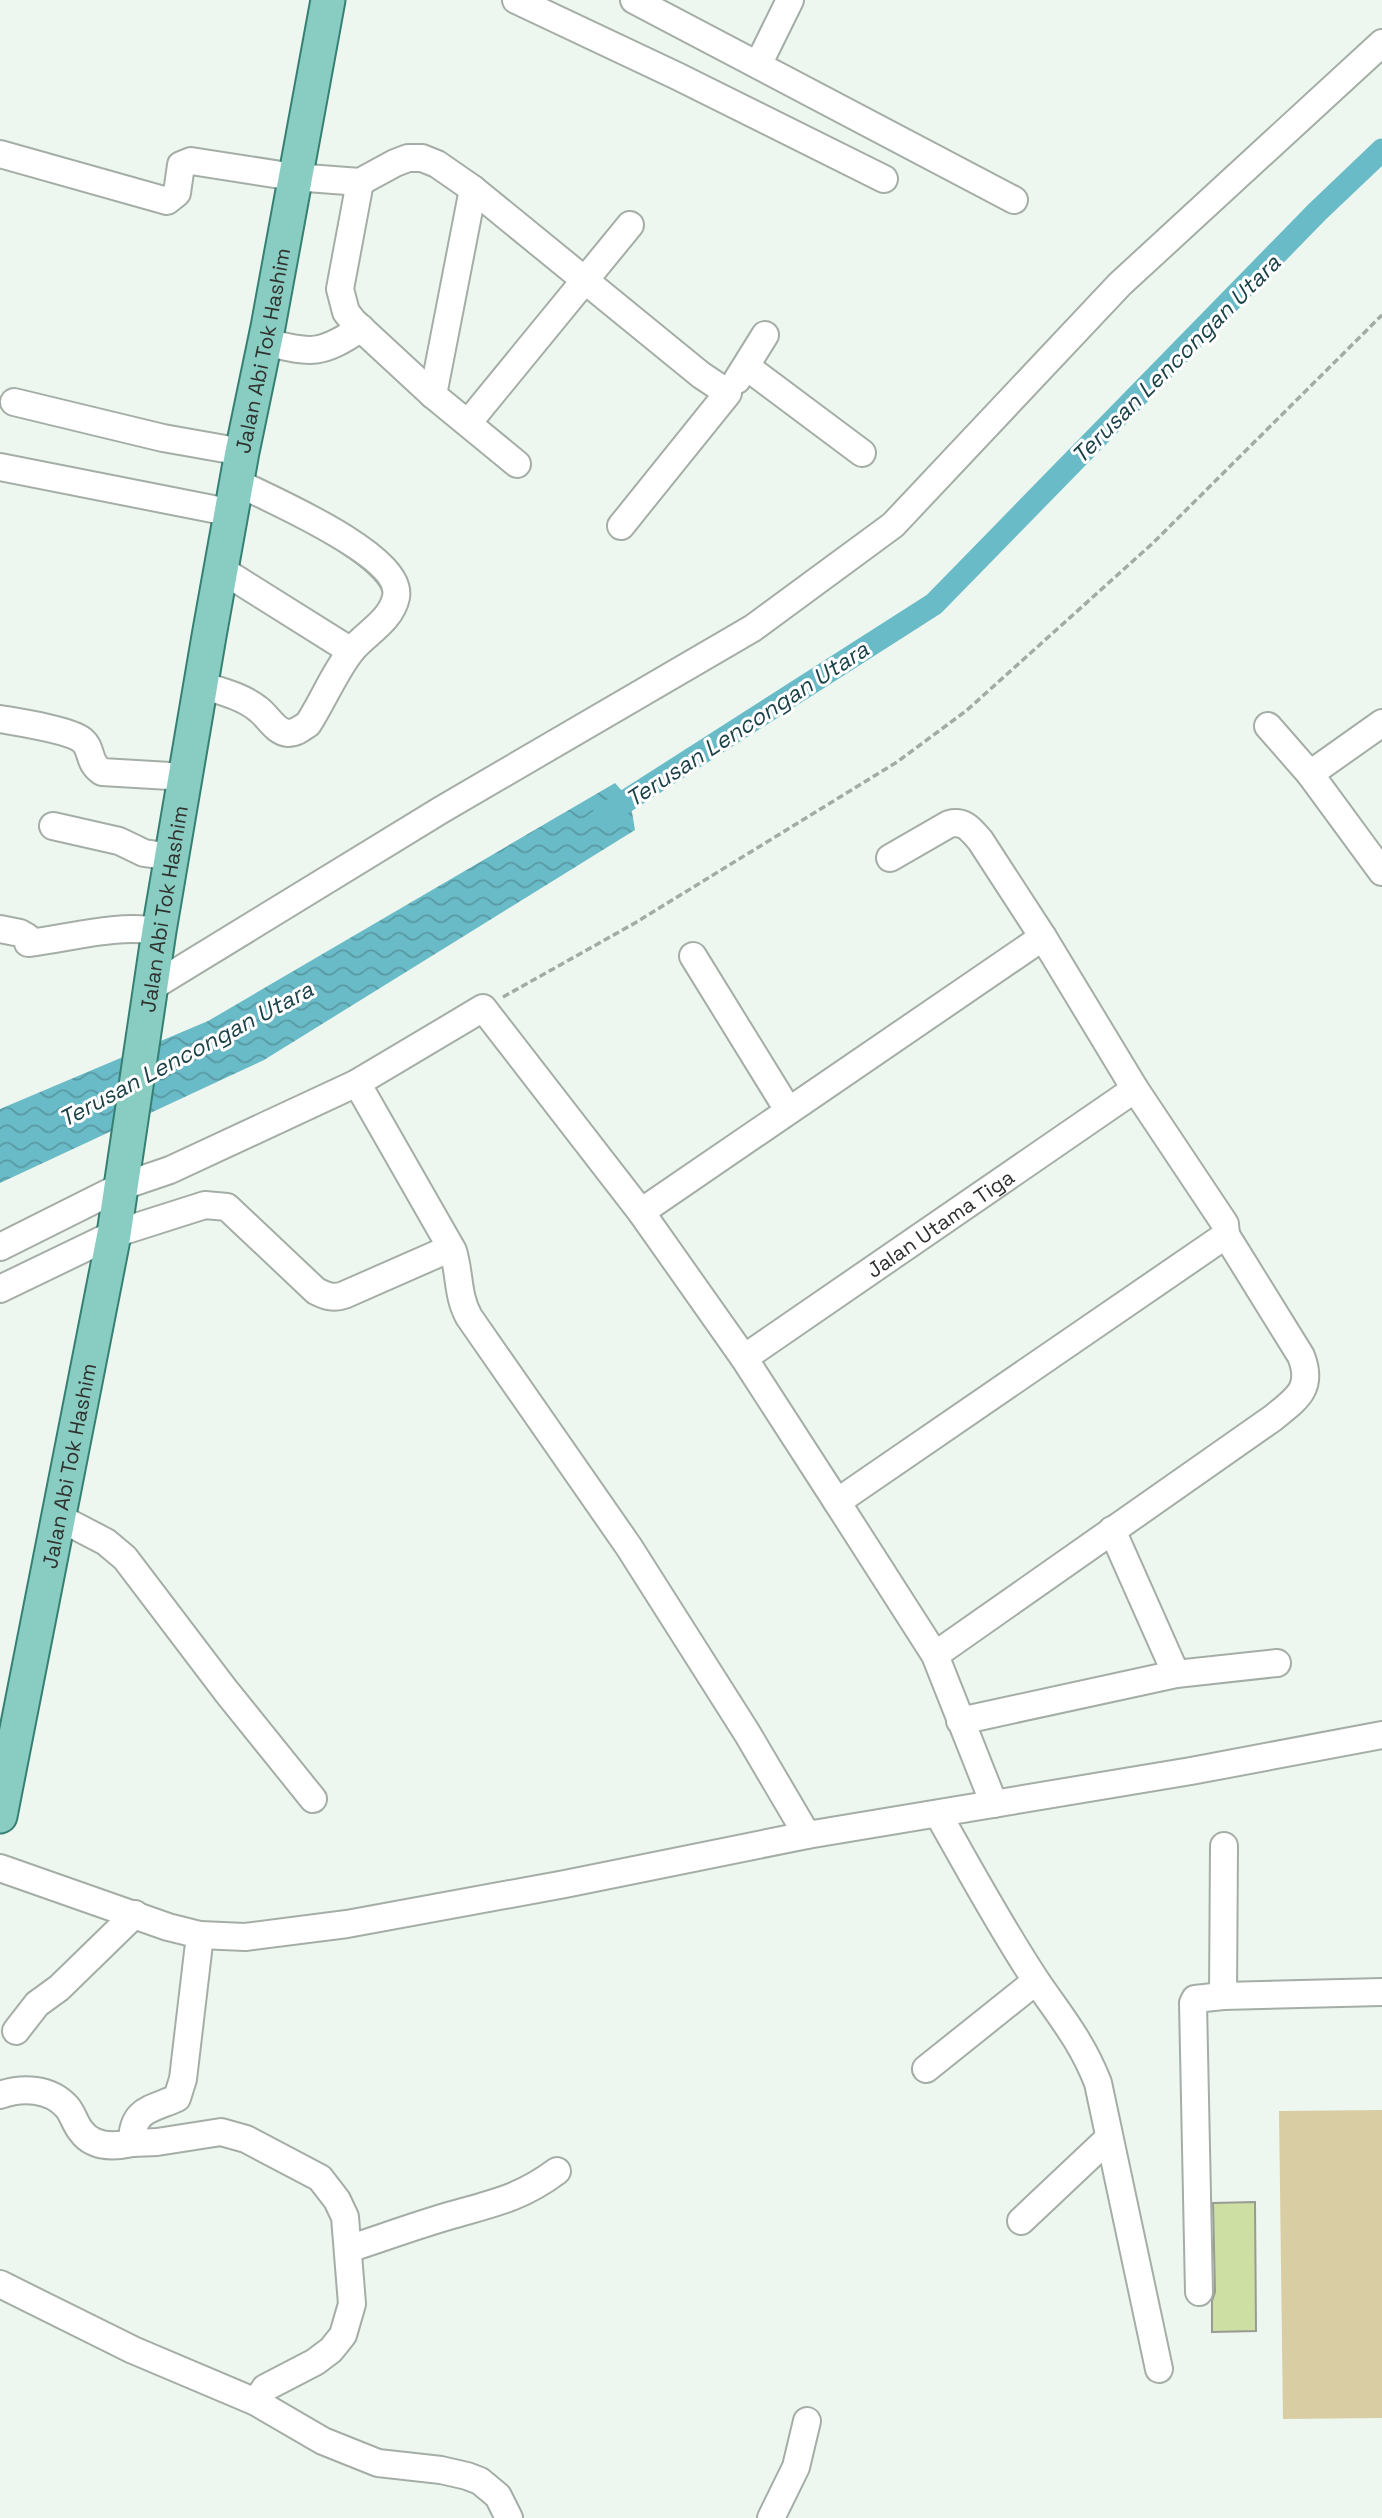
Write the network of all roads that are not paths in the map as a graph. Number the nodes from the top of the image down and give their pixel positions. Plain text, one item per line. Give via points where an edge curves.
1 (328, 0) edge
2 (516, 0) edge
3 (634, 0) edge
4 (790, 0) edge
5 (1382, 43) edge
6 (758, 65) junction
7 (0, 153) edge
8 (294, 177) junction
9 (884, 179) dead end
10 (360, 182) junction
11 (473, 189) junction
12 (1014, 200) dead end
13 (630, 225) dead end
14 (585, 279) junction
15 (361, 328) junction
16 (765, 335) dead end
17 (265, 342) junction
18 (747, 368) junction
19 (728, 393) junction
20 (433, 395) junction
21 (14, 402) dead end
22 (468, 423) junction
23 (862, 453) dead end
24 (517, 464) dead end
25 (0, 467) edge
26 (237, 483) junction
27 (621, 526) dead end
28 (222, 570) junction
29 (351, 651) junction
30 (201, 685) junction
31 (0, 719) edge
32 (1382, 723) edge
33 (1268, 726) dead end
34 (1310, 774) junction
35 (187, 776) junction
36 (52, 826) dead end
37 (172, 857) junction
38 (890, 858) dead end
39 (1382, 872) edge
40 (0, 929) edge
41 (159, 931) junction
42 (1043, 937) junction
43 (693, 956) dead end
44 (152, 987) junction
45 (357, 1083) junction
46 (1135, 1089) junction
47 (788, 1110) junction
48 (122, 1174) junction
49 (641, 1212) junction
50 (114, 1234) junction
51 (1226, 1235) junction
52 (0, 1247) edge
53 (451, 1248) junction
54 (0, 1289) edge
55 (744, 1358) junction
56 (837, 1502) junction
57 (58, 1517) junction
58 (1112, 1530) junction
59 (935, 1655) junction
60 (1276, 1663) dead end
61 (1176, 1674) junction
62 (960, 1721) junction
63 (1382, 1735) edge
64 (313, 1799) dead end
65 (2, 1800) edge
66 (994, 1804) junction
67 (938, 1814) junction
68 (807, 1835) junction
69 (1224, 1846) dead end
70 (0, 1868) edge
71 (135, 1914) junction
72 (200, 1935) junction
73 (1036, 1981) junction
74 (1382, 1992) edge
75 (1223, 1996) junction
76 (16, 2031) dead end
77 (926, 2068) dead end
78 (0, 2095) edge
79 (1109, 2138) junction
80 (132, 2143) junction
81 (557, 2171) dead end
82 (1021, 2221) dead end
83 (348, 2249) junction
84 (0, 2284) edge
85 (1199, 2292) dead end
86 (1159, 2368) dead end
87 (256, 2402) junction
88 (807, 2421) dead end
89 (509, 2518) edge
90 (771, 2518) edge

1 - 8 main road, Jalan Abi Tok Hashim
2 - 9 street
3 - 6 street
4 - 6 street
5 - 44 street via 1120,284 893,525 753,628 441,810
6 - 12 street
7 - 8 street via 167,201 177,193 181,165 191,161
8 - 10 street
8 - 17 main road, Jalan Abi Tok Hashim
10 - 11 street via 395,163 422,158
10 - 15 street via 340,289 346,312
11 - 14 street
11 - 20 street
13 - 14 street
14 - 19 street
14 - 22 street
15 - 17 street via 321,349 303,351
15 - 20 street
16 - 18 street
17 - 26 main road, Jalan Abi Tok Hashim
18 - 19 street
18 - 23 street
19 - 27 street
20 - 22 street
21 - 26 street via 163,438
22 - 24 street
25 - 26 street
26 - 28 main road, Jalan Abi Tok Hashim
26 - 29 street via 322,525 390,574 396,586 391,610
28 - 29 street
28 - 30 main road, Jalan Abi Tok Hashim
29 - 30 street via 308,724 291,733 242,699
30 - 35 main road, Jalan Abi Tok Hashim
31 - 35 street via 77,737 88,747 91,762 103,772
32 - 34 street
33 - 34 street
34 - 39 street
35 - 37 main road, Jalan Abi Tok Hashim
36 - 37 street
37 - 41 main road, Jalan Abi Tok Hashim
38 - 42 street via 956,822 969,827
40 - 41 street via 20,933 28,943 120,928
41 - 44 main road, Jalan Abi Tok Hashim
42 - 46 street
42 - 47 street
43 - 47 street
44 - 48 main road, Jalan Abi Tok Hashim
45 - 48 street via 170,1170
45 - 49 street via 483,1009
45 - 53 street
46 - 51 street via 1225,1224
46 - 55 street, Jalan Utama Tiga
47 - 49 street
48 - 50 main road, Jalan Abi Tok Hashim
48 - 52 street
49 - 55 street
50 - 53 street via 205,1205 226,1207 327,1297
50 - 54 street
50 - 57 main road, Jalan Abi Tok Hashim
51 - 56 street
51 - 58 street via 1301,1356 1304,1386 1273,1418
53 - 68 street via 468,1317 629,1547
55 - 56 street
56 - 59 street
57 - 64 street via 106,1542 125,1558
57 - 65 main road, Jalan Abi Tok Hashim
58 - 59 street
58 - 61 street
59 - 62 street
60 - 61 street
61 - 62 street
62 - 66 street
63 - 66 street
66 - 67 street
67 - 68 street
67 - 73 street
68 - 72 street via 347,1924 245,1937
69 - 75 street
70 - 71 street
71 - 72 street
71 - 76 street via 37,2004
72 - 80 street via 177,2098 139,2115 132,2128
73 - 77 street
73 - 79 street via 1084,2050 1098,2083
74 - 75 street
75 - 85 street via 1194,2003
78 - 80 street via 32,2090 54,2096 88,2138 114,2147
79 - 82 street
79 - 86 street
80 - 83 street via 221,2132 246,2139 320,2178 345,2217
81 - 83 street via 501,2202
83 - 87 street via 352,2304 343,2335 315,2362 265,2388
84 - 87 street via 133,2350
87 - 89 street via 323,2441 378,2463 467,2476 498,2496
88 - 90 street via 796,2467

